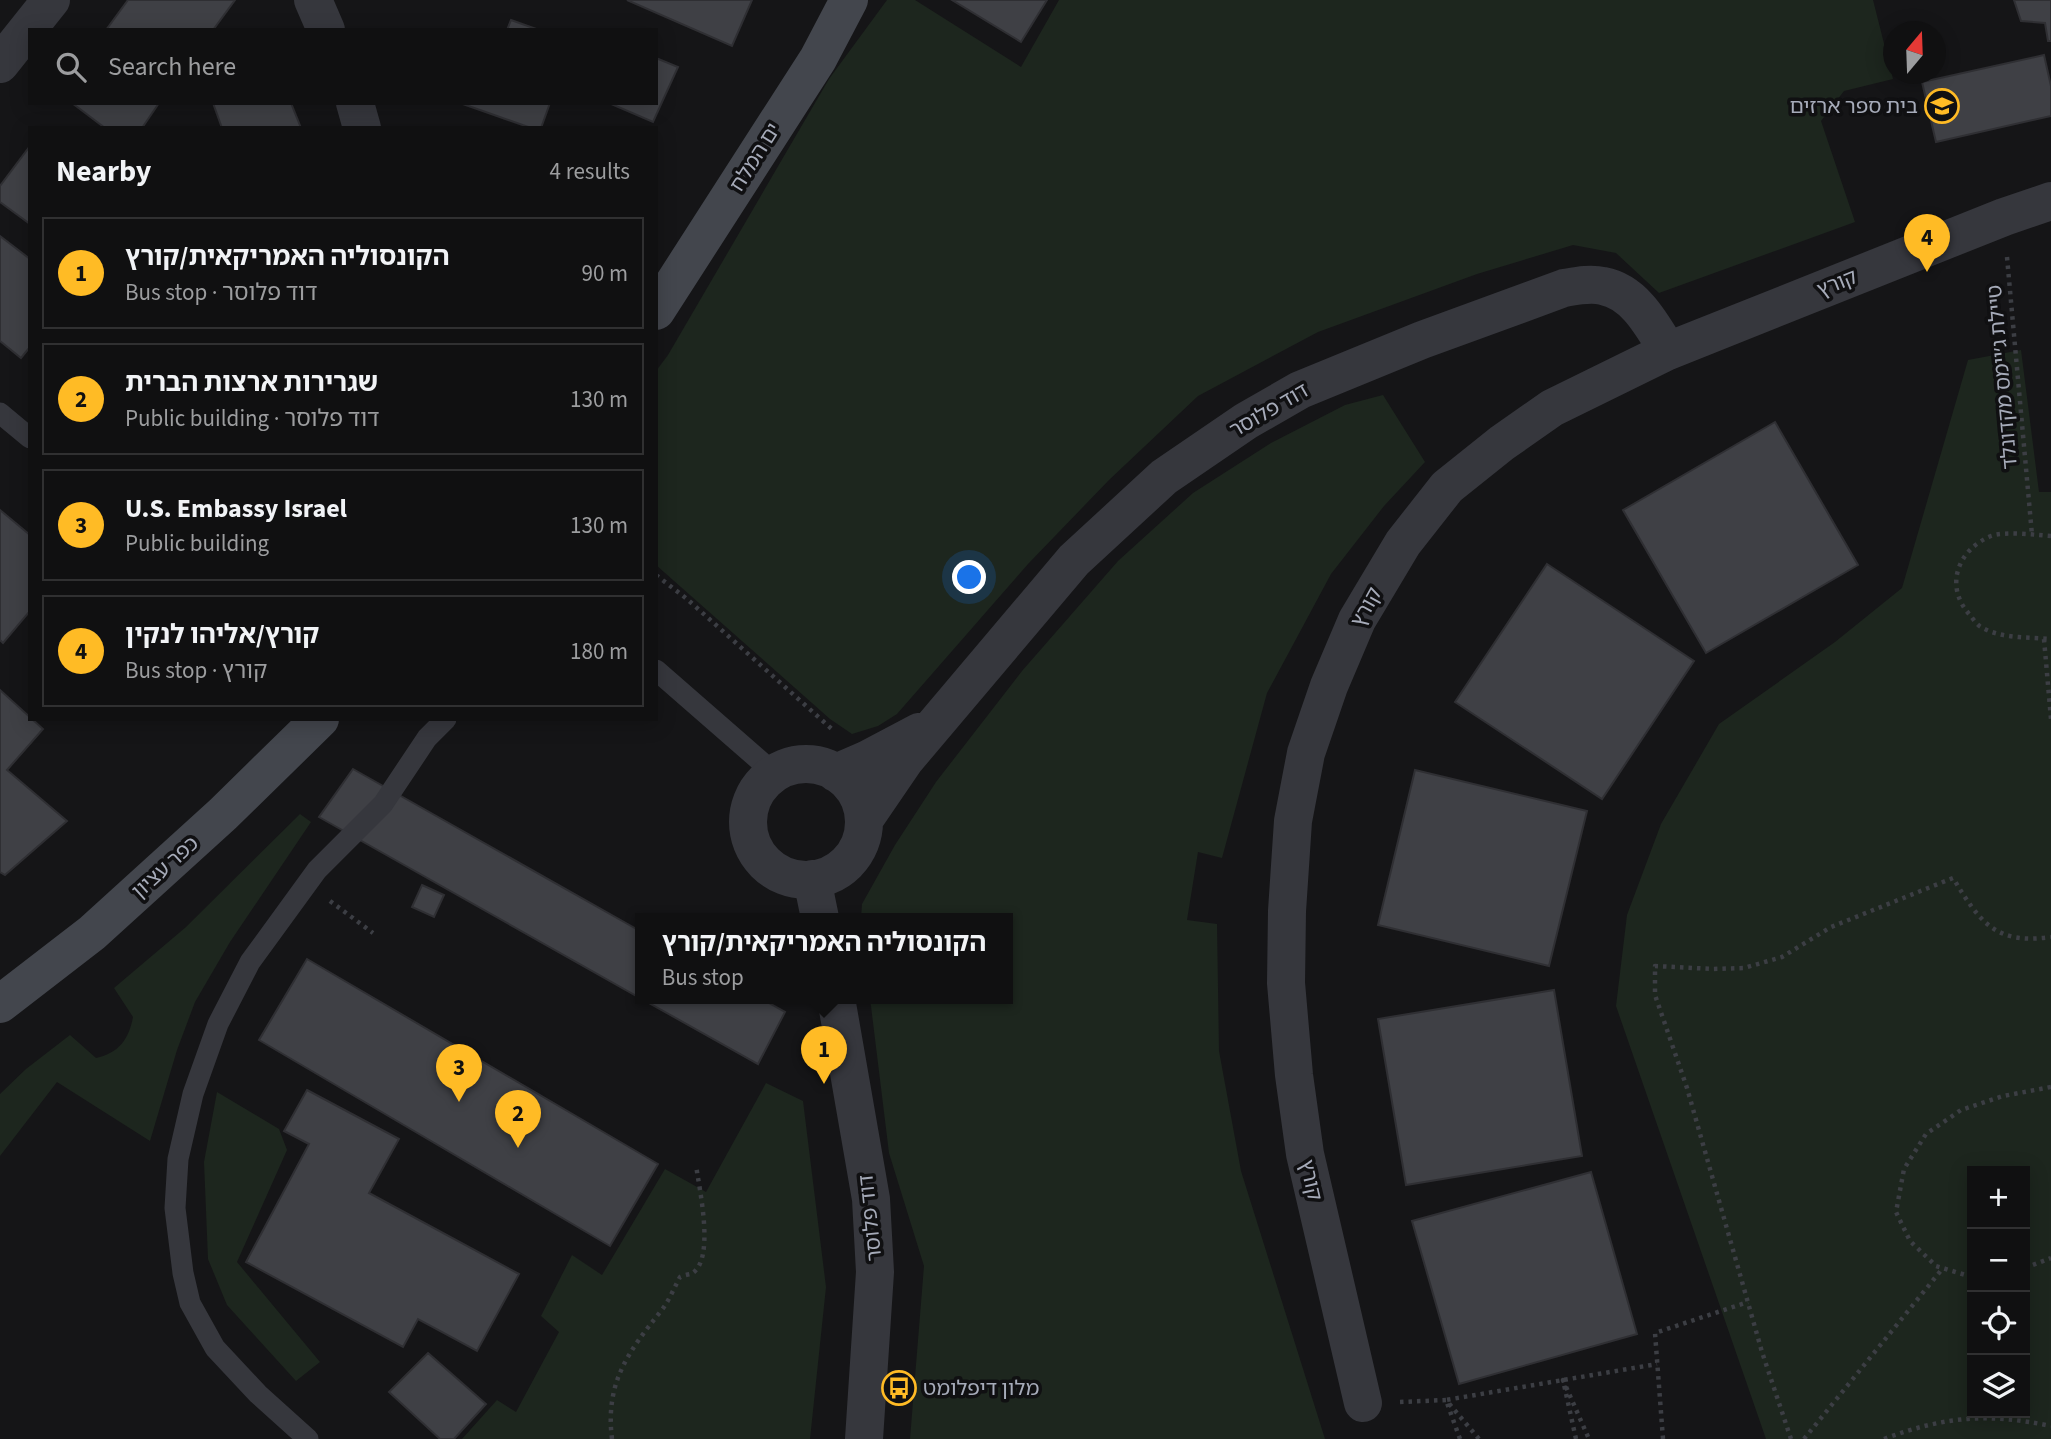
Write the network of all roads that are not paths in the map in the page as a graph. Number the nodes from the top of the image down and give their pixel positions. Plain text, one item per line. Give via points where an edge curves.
1 (51, 0) edge
2 (313, 0) edge
3 (849, 0) edge
4 (29, 28) edge
5 (325, 28) edge
6 (28, 29) edge
7 (0, 64) edge
8 (356, 105) edge
9 (361, 126) edge
10 (2051, 201) edge
11 (658, 308) edge
12 (1668, 351) junction
13 (0, 413) edge
14 (28, 436) edge
15 (658, 672) edge
16 (941, 719) junction
17 (318, 721) edge
18 (444, 721) edge
19 (774, 773) junction
20 (836, 773) junction
21 (864, 820) junction
22 (812, 879) junction
23 (819, 913) edge
24 (0, 1004) edge
25 (837, 1004) edge
26 (1363, 1403) road end
27 (308, 1439) edge
28 (864, 1439) edge

1 - 4 street
2 - 5 street
3 - 11 street, ים המלח via 818,59
6 - 7 street
8 - 9 street
10 - 12 street, קורץ
12 - 16 street, דוד פלוסר via 1627,296 1603,286 1564,288 1300,390 1164,477 1074,561
12 - 26 street, קורץ via 1552,408 1447,487 1403,543 1357,620 1306,753 1293,821 1286,983 1305,1154
13 - 14 lane
15 - 19 lane
16 - 20 street, דוד פלוסר
16 - 21 street, דוד פלוסר via 905,760
17 - 24 street, כפר עציון via 92,933
18 - 27 lane via 427,738 383,804 317,870 250,962 218,1024 193,1094 178,1159 175,1208 190,1303 215,1348
19 - 20 street via 805,764
19 - 22 street via 754,796 749,811 751,841 769,867 797,880
20 - 21 street via 855,793
21 - 22 street via 859,845 844,866
22 - 23 street
25 - 28 street, דוד פלוסר via 871,1199 875,1260

